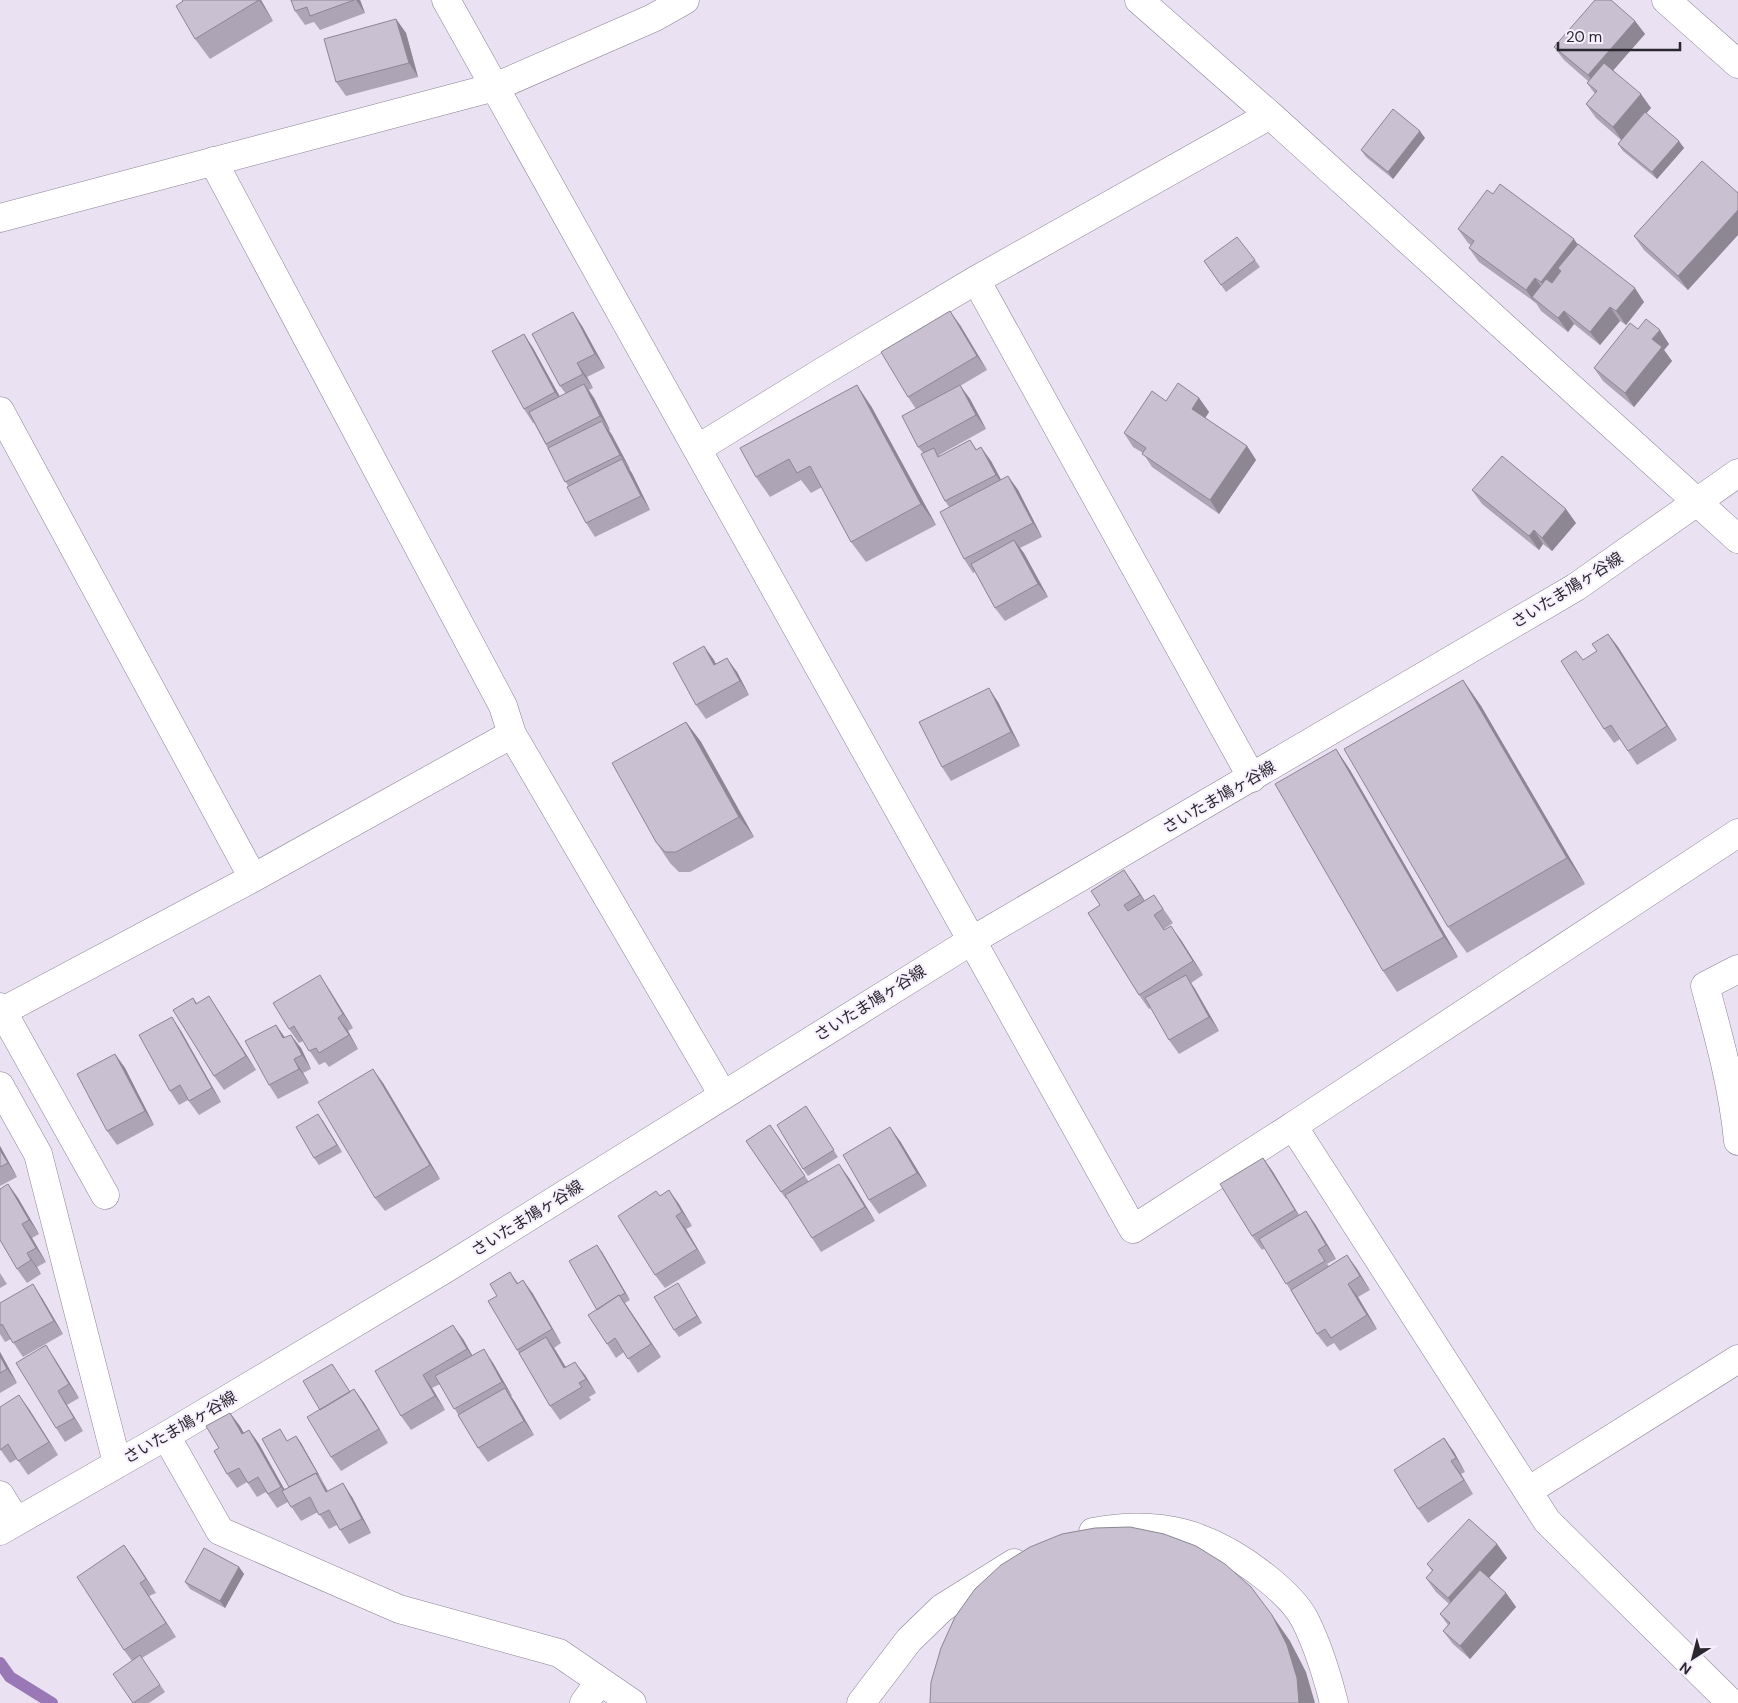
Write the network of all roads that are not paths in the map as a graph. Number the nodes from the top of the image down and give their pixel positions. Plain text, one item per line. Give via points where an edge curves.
1 (446, 0) edge
2 (684, 0) edge
3 (1138, 0) edge
4 (1666, 0) edge
5 (1738, 64) edge
6 (495, 87) junction
7 (1270, 115) junction
8 (213, 161) junction
9 (0, 218) edge
10 (976, 280) junction
11 (0, 411) edge
12 (697, 450) junction
13 (1738, 473) edge
14 (1698, 502) junction
15 (1738, 539) edge
16 (512, 734) junction
17 (1252, 778) junction
18 (1738, 833) edge
19 (253, 878) junction
20 (971, 940) junction
21 (1738, 969) edge
22 (1, 1009) edge
23 (0, 1086) edge
24 (723, 1095) junction
25 (1293, 1126) junction
26 (1738, 1141) edge
27 (105, 1196) dead end
28 (1738, 1359) edge
29 (166, 1436) junction
30 (117, 1463) junction
31 (1528, 1491) junction
32 (0, 1495) edge
33 (8, 1526) edge
34 (1068, 1537) edge
35 (1034, 1552) edge
36 (600, 1681) junction
37 (584, 1703) edge
38 (632, 1703) edge
39 (861, 1703) edge
40 (1334, 1703) edge
41 (1731, 1703) edge

1 - 6 street
2 - 6 street via 652,18
3 - 7 street
4 - 5 street
6 - 8 street
6 - 12 street
7 - 10 street
7 - 14 street
8 - 9 street
8 - 16 street via 503,706
10 - 12 street
10 - 17 street
11 - 19 street
12 - 20 street
13 - 14 street, さいたま鳩ヶ谷線
14 - 15 street
14 - 17 street, さいたま鳩ヶ谷線 via 1576,587
16 - 19 street
16 - 24 street
17 - 20 street, さいたま鳩ヶ谷線
18 - 25 street
19 - 22 street
20 - 24 street, さいたま鳩ヶ谷線
20 - 25 street via 1133,1229
21 - 26 street via 1705,986 1735,1108
22 - 27 street
23 - 30 street via 38,1154
24 - 29 street, さいたま鳩ヶ谷線 via 445,1269
25 - 31 street
28 - 31 street
29 - 30 street, さいたま鳩ヶ谷線
29 - 36 street via 220,1532 399,1609 559,1653
30 - 33 street, さいたま鳩ヶ谷線
31 - 41 street via 1547,1521
32 - 33 street
34 - 40 street via 1140,1527 1173,1530 1210,1542 1242,1558 1280,1588 1305,1619 1326,1671
35 - 39 street via 942,1608 909,1640
36 - 37 street
36 - 38 street

